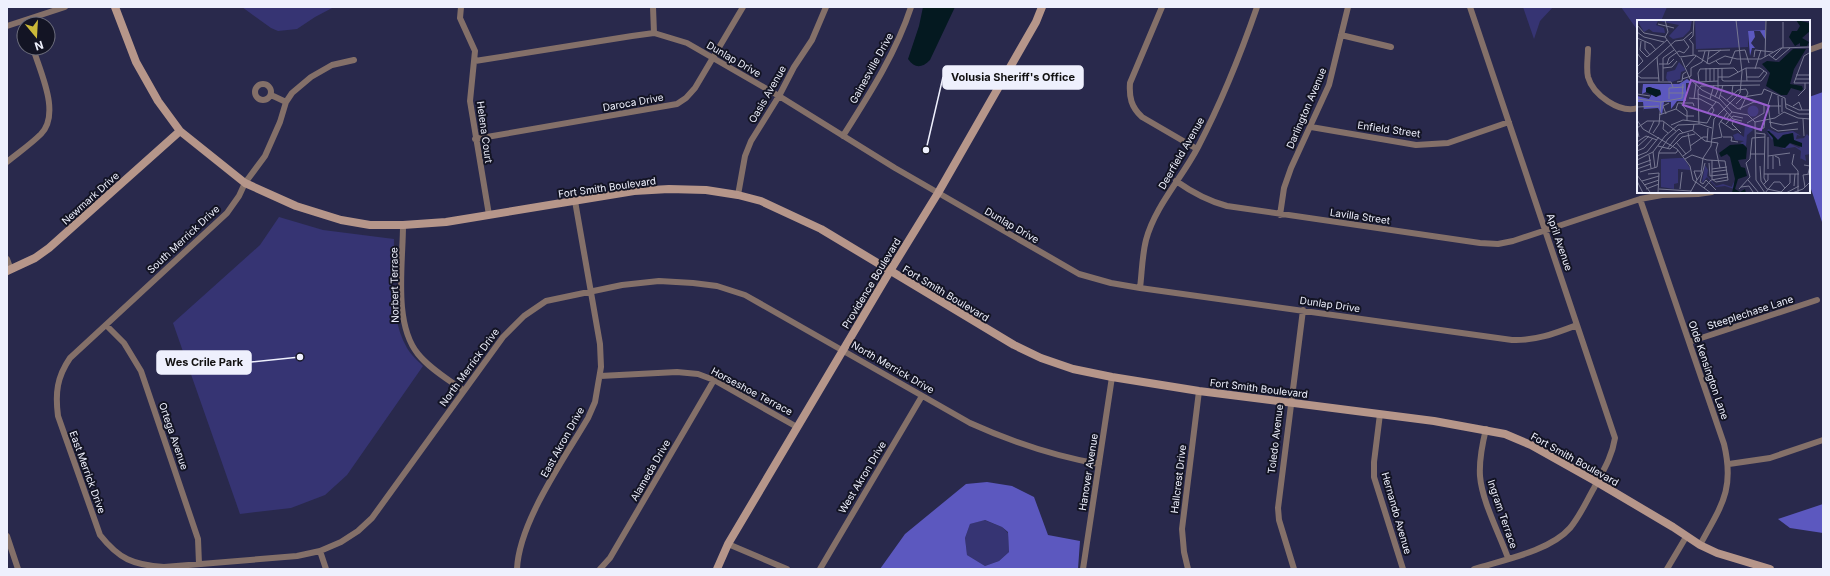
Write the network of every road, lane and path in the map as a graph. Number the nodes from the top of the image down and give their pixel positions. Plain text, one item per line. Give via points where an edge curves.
1 (65, 7) edge
2 (115, 7) edge
3 (461, 7) edge
4 (653, 7) edge
5 (743, 7) edge
6 (826, 7) edge
7 (911, 7) edge
8 (1042, 7) edge
9 (1162, 7) edge
10 (1257, 7) edge
11 (1348, 7) edge
12 (1470, 7) edge
13 (40, 16) edge
14 (654, 33) junction
15 (1341, 36) junction
16 (1823, 45) edge
17 (1391, 47) dead end
18 (1588, 49) dead end
19 (1810, 50) edge
20 (35, 56) edge
21 (714, 59) junction
22 (354, 60) dead end
23 (475, 61) junction
24 (271, 95) dead end
25 (779, 96) junction
26 (286, 102) junction
27 (1637, 108) edge
28 (1509, 122) junction
29 (1311, 127) junction
30 (180, 131) junction
31 (843, 136) junction
32 (475, 139) junction
33 (1197, 149) junction
34 (7, 162) edge
35 (1176, 181) junction
36 (245, 183) junction
37 (938, 193) junction
38 (1705, 193) edge
39 (738, 195) junction
40 (1640, 199) junction
41 (575, 201) junction
42 (1280, 215) junction
43 (488, 216) junction
44 (403, 225) junction
45 (1545, 230) junction
46 (7, 259) edge
47 (9, 270) edge
48 (890, 271) junction
49 (1140, 288) junction
50 (590, 291) junction
51 (1817, 300) dead end
52 (1303, 310) junction
53 (106, 325) junction
54 (1577, 325) junction
55 (1689, 342) junction
56 (844, 350) junction
57 (600, 376) junction
58 (1112, 377) junction
59 (714, 380) junction
60 (464, 391) junction
61 (1199, 391) junction
62 (922, 396) junction
63 (1290, 402) junction
64 (1380, 414) junction
65 (797, 427) junction
66 (1486, 430) junction
67 (1823, 440) edge
68 (1100, 464) junction
69 (1729, 464) junction
70 (1597, 482) junction
71 (7, 536) edge
72 (1686, 537) junction
73 (728, 544) junction
74 (1700, 545) junction
75 (320, 551) junction
76 (14, 555) junction
77 (7, 558) edge
78 (1508, 558) junction
79 (199, 564) junction
80 (18, 569) edge
81 (326, 569) edge
82 (517, 569) edge
83 (600, 569) edge
84 (717, 569) edge
85 (787, 569) edge
86 (820, 569) edge
87 (1082, 569) edge
88 (1188, 569) edge
89 (1294, 569) edge
90 (1403, 569) edge
91 (1474, 569) edge
92 (1667, 569) edge
93 (1770, 569) edge

1 - 13 street
2 - 30 street, Fort Smith Boulevard via 136,62 158,101
3 - 23 street, Helena Court via 460,18 475,51
4 - 14 street
5 - 21 street, Daroca Drive
6 - 25 street, Oasis Avenue via 812,40
7 - 31 street, Gainesville Drive via 903,31 874,86
8 - 37 street, Providence Boulevard via 1036,22
9 - 33 street via 1130,82 1129,95 1135,110 1142,117
10 - 33 street, Deerfield Avenue via 1238,62
11 - 15 street, Darlington Avenue
12 - 28 street, April Avenue
14 - 21 street, Dunlap Drive via 687,43
14 - 23 street, Dunlap Drive
15 - 17 street
15 - 29 street, Darlington Avenue via 1329,85
16 - 19 street
18 - 27 street via 1588,78 1595,90 1603,99 1620,106
20 - 34 street via 50,105 50,116 42,133
21 - 25 street, Dunlap Drive
21 - 32 street, Daroca Drive via 695,88 676,104
22 - 26 street, South Merrick Drive via 332,65 292,92
23 - 32 street, Helena Court via 470,101
24 - 26 street
25 - 31 street, Dunlap Drive
25 - 39 street, Oasis Avenue via 751,141 745,156
26 - 36 street, South Merrick Drive via 265,156
28 - 29 street, Enfield Street via 1448,143 1416,145
28 - 45 street, April Avenue
29 - 42 street, Darlington Avenue via 1291,168 1284,188
30 - 36 street, Fort Smith Boulevard
30 - 47 street, Newmark Drive via 49,248 35,258
31 - 37 street, Dunlap Drive
32 - 43 street, Helena Court
33 - 35 street, Deerfield Avenue
35 - 42 street, Lavilla Street via 1192,193 1212,202
35 - 49 street, Deerfield Avenue via 1146,239
36 - 44 street, Fort Smith Boulevard via 317,214 370,225
36 - 53 street, South Merrick Drive via 240,196 227,213
37 - 48 street, Providence Boulevard
37 - 49 street, Dunlap Drive via 1078,274
38 - 40 street, Lavilla Street
39 - 41 street, Fort Smith Boulevard via 706,190 669,189 634,191
39 - 48 street, Fort Smith Boulevard via 761,201 821,229
40 - 45 street, Lavilla Street
40 - 55 street, Olde Kensington Lane
41 - 43 street, Fort Smith Boulevard
41 - 50 street, East Akron Drive
42 - 45 street, Lavilla Street via 1480,243 1498,244
43 - 44 street, Fort Smith Boulevard
44 - 60 street, Norbert Terrace via 402,306 408,337 418,355
45 - 54 street, April Avenue
46 - 47 street
48 - 56 street, Providence Boulevard
48 - 58 street, Fort Smith Boulevard via 1014,345 1041,358 1073,369
49 - 52 street, Dunlap Drive
50 - 56 street, North Merrick Drive via 659,282 717,286 745,295
50 - 57 street, East Akron Drive via 600,344
50 - 60 street, North Merrick Drive via 546,301 524,316 503,337
51 - 55 street, Steeplechase Lane
52 - 54 street, Dunlap Drive via 1527,341
52 - 63 street, Toledo Avenue
53 - 79 street, Ortega Avenue via 124,343 141,371 198,540
53 - 79 street, East Merrick Drive via 70,358 62,370 55,395 58,416 100,535 112,550 131,562 164,567
54 - 70 street, April Avenue via 1615,438 1607,466
55 - 69 street, Olde Kensington Lane
56 - 62 street, North Merrick Drive
56 - 65 street, Providence Boulevard
57 - 59 street, Horseshoe Terrace via 677,372 698,374
57 - 82 street, East Akron Drive via 595,402 588,418 532,516 522,540
58 - 61 street, Fort Smith Boulevard
58 - 68 street, Hanover Avenue
59 - 65 street, Horseshoe Terrace
59 - 83 street, Alameda Drive via 610,558
60 - 75 street, North Merrick Drive via 372,518 341,542
61 - 63 street, Fort Smith Boulevard
61 - 88 street, Hallcrest Drive via 1182,529
62 - 68 street, North Merrick Drive via 1009,441
62 - 86 street, West Akron Drive
63 - 64 street, Fort Smith Boulevard
63 - 89 street, Toledo Avenue via 1278,508 1279,520
64 - 66 street, Fort Smith Boulevard
64 - 90 street, Hernando Avenue via 1374,477
65 - 73 street, Providence Boulevard
66 - 70 street, Fort Smith Boulevard via 1505,434 1531,445
66 - 78 street, Ingram Terrace via 1480,453 1480,477 1484,495
67 - 69 street via 1770,458
68 - 87 street, Hanover Avenue
69 - 74 street, Olde Kensington Lane via 1722,505
70 - 72 street, Fort Smith Boulevard
70 - 78 street, April Avenue via 1578,518 1569,529 1554,541
71 - 76 street
72 - 74 street, Fort Smith Boulevard
72 - 92 street
73 - 84 street, Providence Boulevard
73 - 85 street
74 - 93 street, Fort Smith Boulevard via 1736,560
75 - 79 street, North Merrick Drive via 297,556
75 - 81 street
76 - 77 street
76 - 80 street
78 - 91 street, April Avenue

